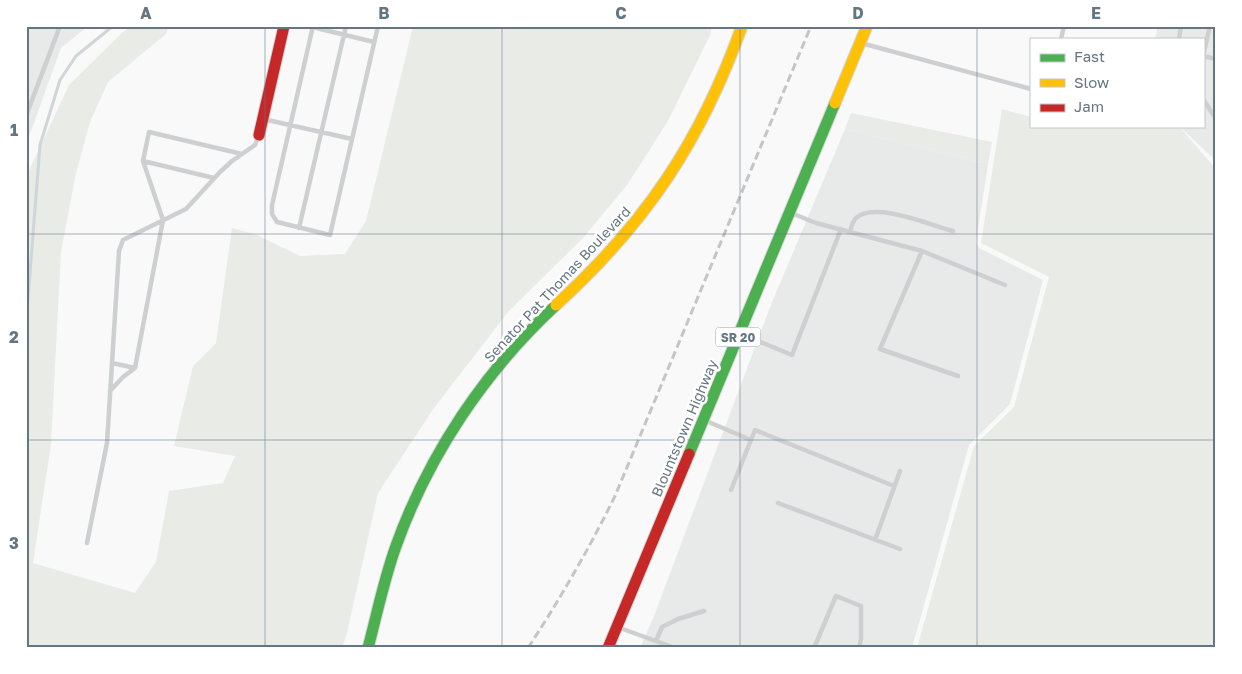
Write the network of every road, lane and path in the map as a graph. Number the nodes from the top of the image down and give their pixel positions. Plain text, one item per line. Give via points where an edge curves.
1 (60, 26) edge
2 (284, 26) edge
3 (346, 26) edge
4 (378, 26) edge
5 (742, 26) edge
6 (867, 26) edge
7 (1210, 26) edge
8 (311, 27) edge
9 (344, 35) junction
10 (374, 42) junction
11 (860, 43) junction
12 (1204, 52) edge
13 (1030, 89) edge
14 (1204, 101) edge
15 (26, 116) edge
16 (263, 119) junction
17 (1216, 119) edge
18 (290, 125) junction
19 (321, 132) junction
20 (259, 135) joint
21 (352, 140) junction
22 (242, 154) junction
23 (143, 161) junction
24 (214, 178) junction
25 (790, 213) junction
26 (163, 220) junction
27 (299, 228) junction
28 (841, 229) junction
29 (953, 231) dead end
30 (850, 232) junction
31 (922, 251) junction
32 (1005, 285) dead end
33 (739, 334) junction
34 (112, 362) junction
35 (135, 368) junction
36 (958, 376) dead end
37 (110, 391) junction
38 (704, 419) junction
39 (751, 440) junction
40 (900, 471) dead end
41 (894, 486) junction
42 (731, 490) dead end
43 (778, 503) dead end
44 (875, 540) junction
45 (86, 543) dead end
46 (900, 549) dead end
47 (704, 611) dead end
48 (617, 627) junction
49 (656, 641) junction
50 (671, 647) edge
51 (368, 648) edge
52 (608, 648) edge
53 (814, 648) edge
54 (859, 648) edge

1 - 15 lane
2 - 16 street
3 - 9 lane
4 - 10 lane
5 - 51 street, Senator Pat Thomas Boulevard via 732,58 702,123 660,190 599,265 529,332 499,366 453,430 404,525 389,567
6 - 11 street, Blountstown Highway / SR 20
7 - 12 lane
8 - 9 lane
8 - 18 lane
9 - 10 lane
9 - 19 lane
10 - 21 lane
11 - 13 lane
11 - 25 street, Blountstown Highway / SR 20
14 - 17 lane
16 - 18 lane
16 - 20 street
18 - 19 lane
18 - 27 lane via 272,214 277,222
19 - 21 lane
19 - 27 lane
20 - 22 lane via 255,145
21 - 27 lane via 330,235
22 - 23 lane via 149,132
22 - 24 lane
23 - 24 lane
23 - 26 lane
24 - 26 lane via 186,209
25 - 28 lane
25 - 33 street, Blountstown Highway / SR 20
26 - 34 lane via 123,240 119,251
26 - 35 lane
28 - 30 lane
28 - 33 lane via 792,356
29 - 30 lane via 885,212 868,212 855,219
30 - 31 lane
31 - 32 lane
31 - 36 lane via 880,350
33 - 38 street, Blountstown Highway / SR 20
34 - 35 lane
34 - 37 lane
35 - 37 lane
37 - 45 lane via 106,443
38 - 39 lane
38 - 48 street, Blountstown Highway / SR 20
39 - 41 lane via 755,430
39 - 42 lane
40 - 41 lane
41 - 44 lane
43 - 44 lane
44 - 46 lane
47 - 49 lane via 662,627
48 - 49 lane
48 - 52 street, Blountstown Highway / SR 20
49 - 50 lane
53 - 54 lane via 836,596 861,606

